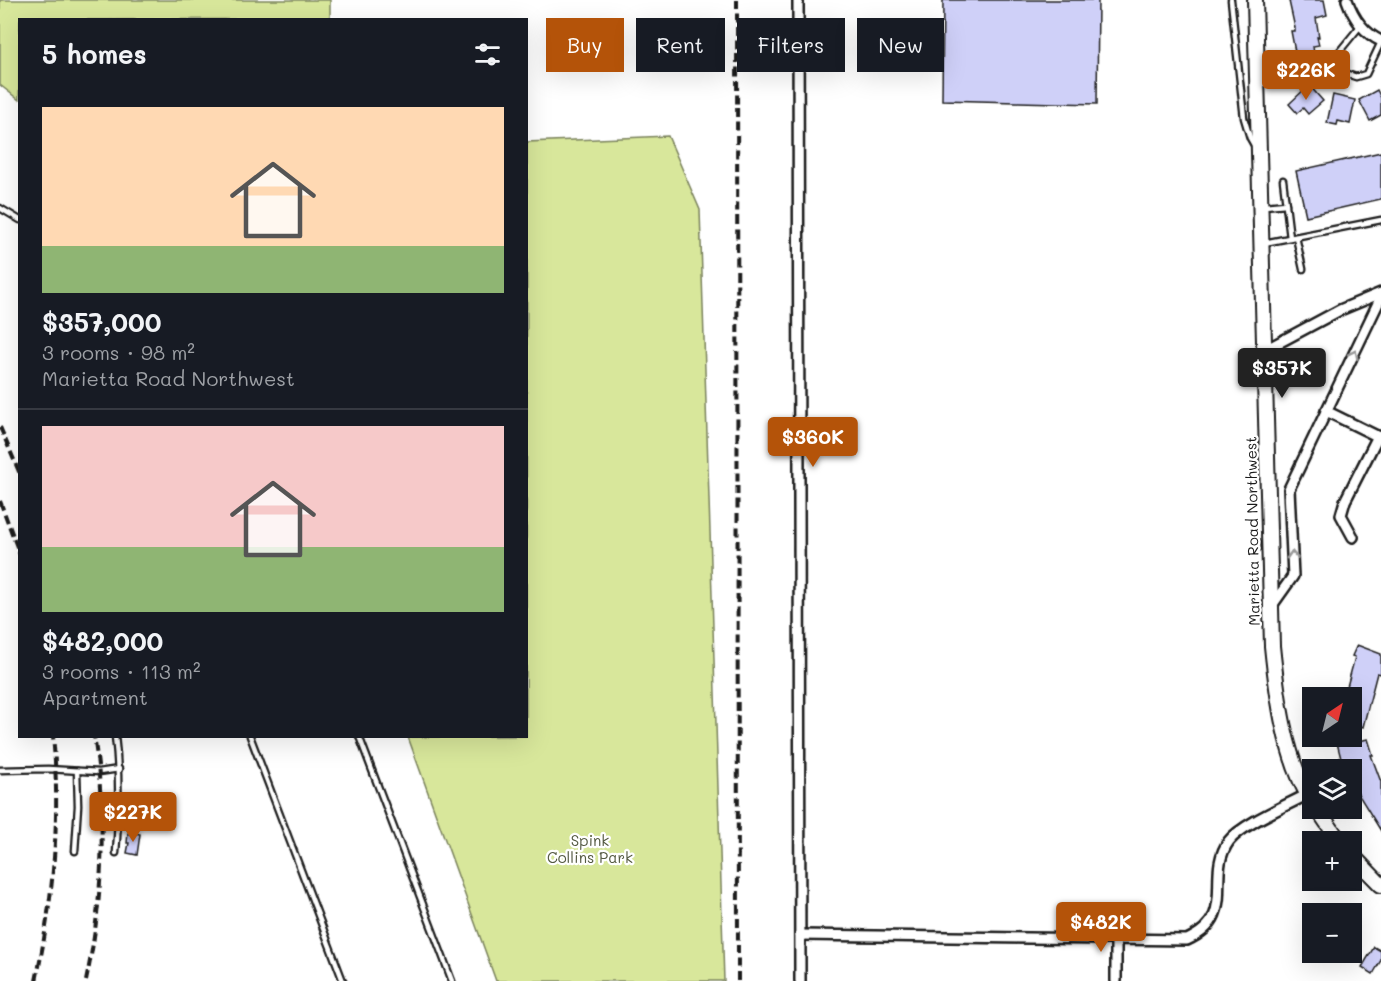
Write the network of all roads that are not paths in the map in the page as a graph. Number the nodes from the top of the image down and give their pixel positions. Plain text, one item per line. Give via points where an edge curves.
1 (798, 0) edge
2 (1231, 0) edge
3 (1255, 0) edge
4 (1347, 0) edge
5 (1360, 25) junction
6 (1381, 41) edge
7 (1260, 154) junction
8 (1283, 180) dead end
9 (1286, 204) junction
10 (1261, 206) junction
11 (0, 208) edge
12 (18, 219) edge
13 (1381, 220) edge
14 (1293, 238) junction
15 (1262, 244) junction
16 (1303, 269) dead end
17 (1380, 300) edge
18 (1265, 350) junction
19 (1326, 411) junction
20 (1380, 437) edge
21 (1353, 537) dead end
22 (1271, 607) junction
23 (115, 738) edge
24 (251, 738) edge
25 (360, 738) edge
26 (119, 769) junction
27 (0, 770) edge
28 (77, 771) junction
29 (1302, 780) edge
30 (1302, 802) edge
31 (75, 851) dead end
32 (116, 853) dead end
33 (1362, 865) edge
34 (1381, 885) edge
35 (800, 935) junction
36 (1116, 939) junction
37 (343, 981) edge
38 (452, 981) edge
39 (800, 981) edge
40 (1116, 981) edge

1 - 35 street
2 - 7 lane via 1245,118 1250,138
3 - 7 main road, Marietta Road Northwest
4 - 5 street
5 - 6 street
5 - 6 lane via 1334,58 1341,72 1356,77 1366,74
7 - 10 main road, Marietta Road Northwest
8 - 9 lane
9 - 10 lane
9 - 14 lane
10 - 15 main road, Marietta Road Northwest
11 - 12 lane
13 - 14 lane
14 - 15 lane
14 - 16 lane
15 - 18 main road, Marietta Road Northwest
17 - 18 street via 1340,310
19 -> 17 street
18 - 22 main road, Marietta Road Northwest
19 - 20 street
22 -> 19 street via 1293,576 1289,489
20 - 21 street via 1341,515
22 - 29 main road, Marietta Road Northwest via 1278,701
23 - 26 lane
24 - 37 lane
25 - 38 lane
26 - 28 lane
26 - 32 lane
27 - 28 lane
28 - 31 lane
30 - 36 street via 1242,828 1231,838 1221,857 1213,918 1197,935 1186,940
33 - 34 main road
35 - 36 street
35 - 39 street
36 - 40 street

